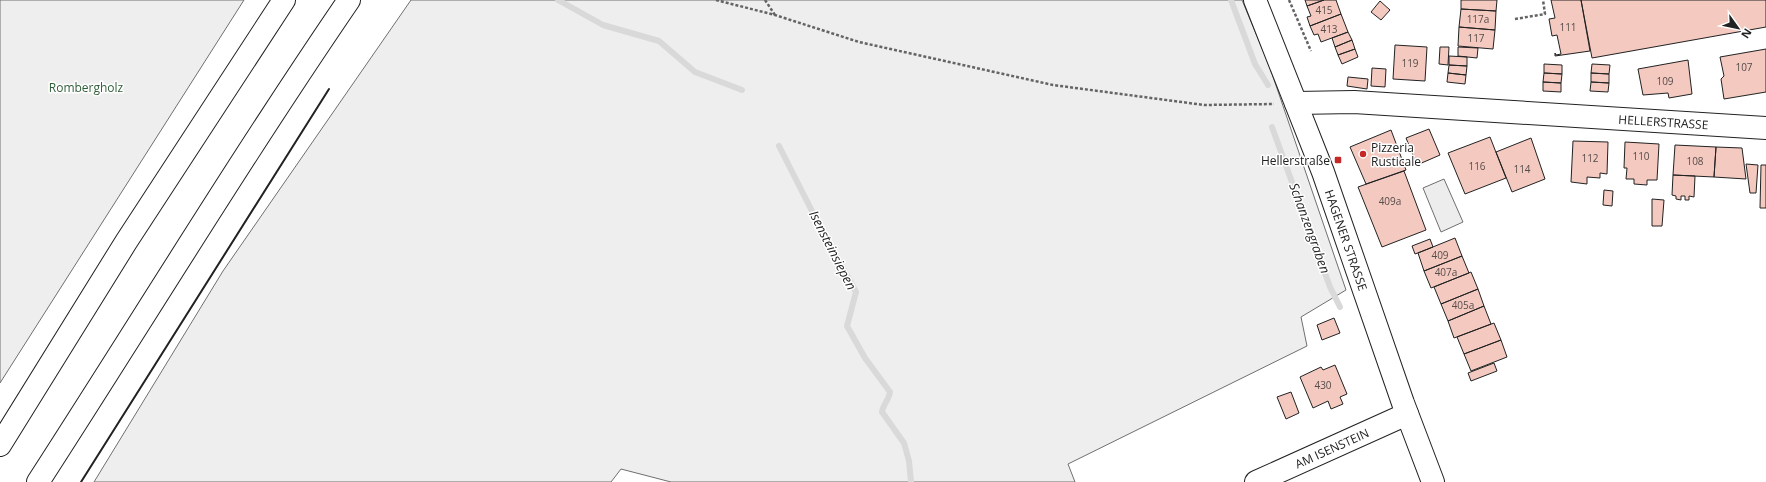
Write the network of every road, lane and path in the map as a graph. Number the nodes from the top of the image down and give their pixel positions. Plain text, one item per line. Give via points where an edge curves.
1 (284, 0) edge
2 (349, 0) edge
3 (716, 0) edge
4 (765, 0) edge
5 (1255, 0) edge
6 (1289, 0) edge
7 (1543, 0) edge
8 (776, 15) junction
9 (1515, 19) dead end
10 (1311, 51) dead end
11 (1296, 103) junction
12 (1766, 128) edge
13 (1407, 414) junction
14 (0, 445) edge
15 (38, 482) edge
16 (1256, 482) edge
17 (1433, 482) edge

1 - 14 main road via 122,248
2 - 15 main road via 305,64
3 - 8 path
4 - 8 path
5 - 11 main road, HAGENER STRASSE
6 - 10 path
7 - 9 path via 1546,14
8 - 11 path via 859,42 1053,85 1204,105
11 - 12 main road, HELLERSTRASSE via 1354,102
11 - 13 main road, HAGENER STRASSE via 1337,211
13 - 16 main road, AM ISENSTEIN
13 - 17 main road, HAGENER STRASSE

